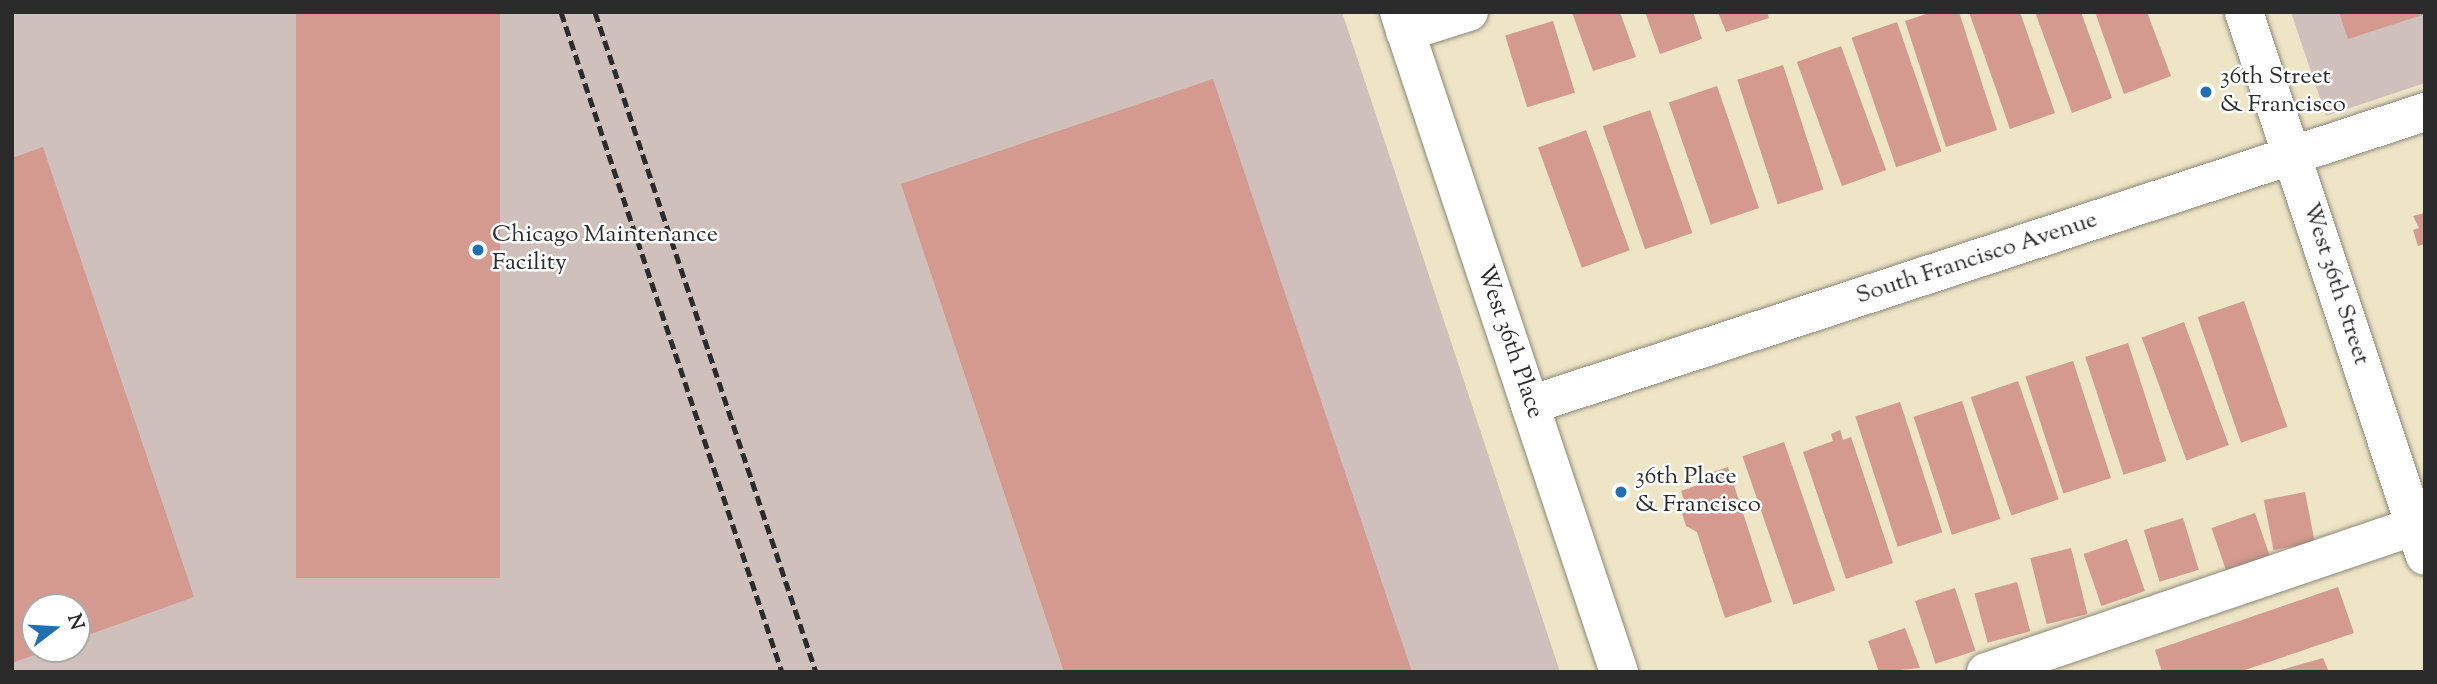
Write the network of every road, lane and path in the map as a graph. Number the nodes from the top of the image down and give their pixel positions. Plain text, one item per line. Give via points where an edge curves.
1 (1469, 12) edge
2 (2244, 12) edge
3 (1402, 22) edge
4 (2425, 112) edge
5 (2292, 156) junction
6 (1530, 405) junction
7 (2420, 541) edge
8 (2043, 663) edge
9 (1619, 672) edge
10 (1986, 672) edge

1 - 3 street
2 - 5 street, West 36th Street
3 - 6 street, West 36th Place
4 - 5 street, South Francisco Avenue
5 - 6 street, South Francisco Avenue
5 - 7 street, West 36th Street
6 - 9 street, West 36th Place
7 - 8 street
8 - 10 street

